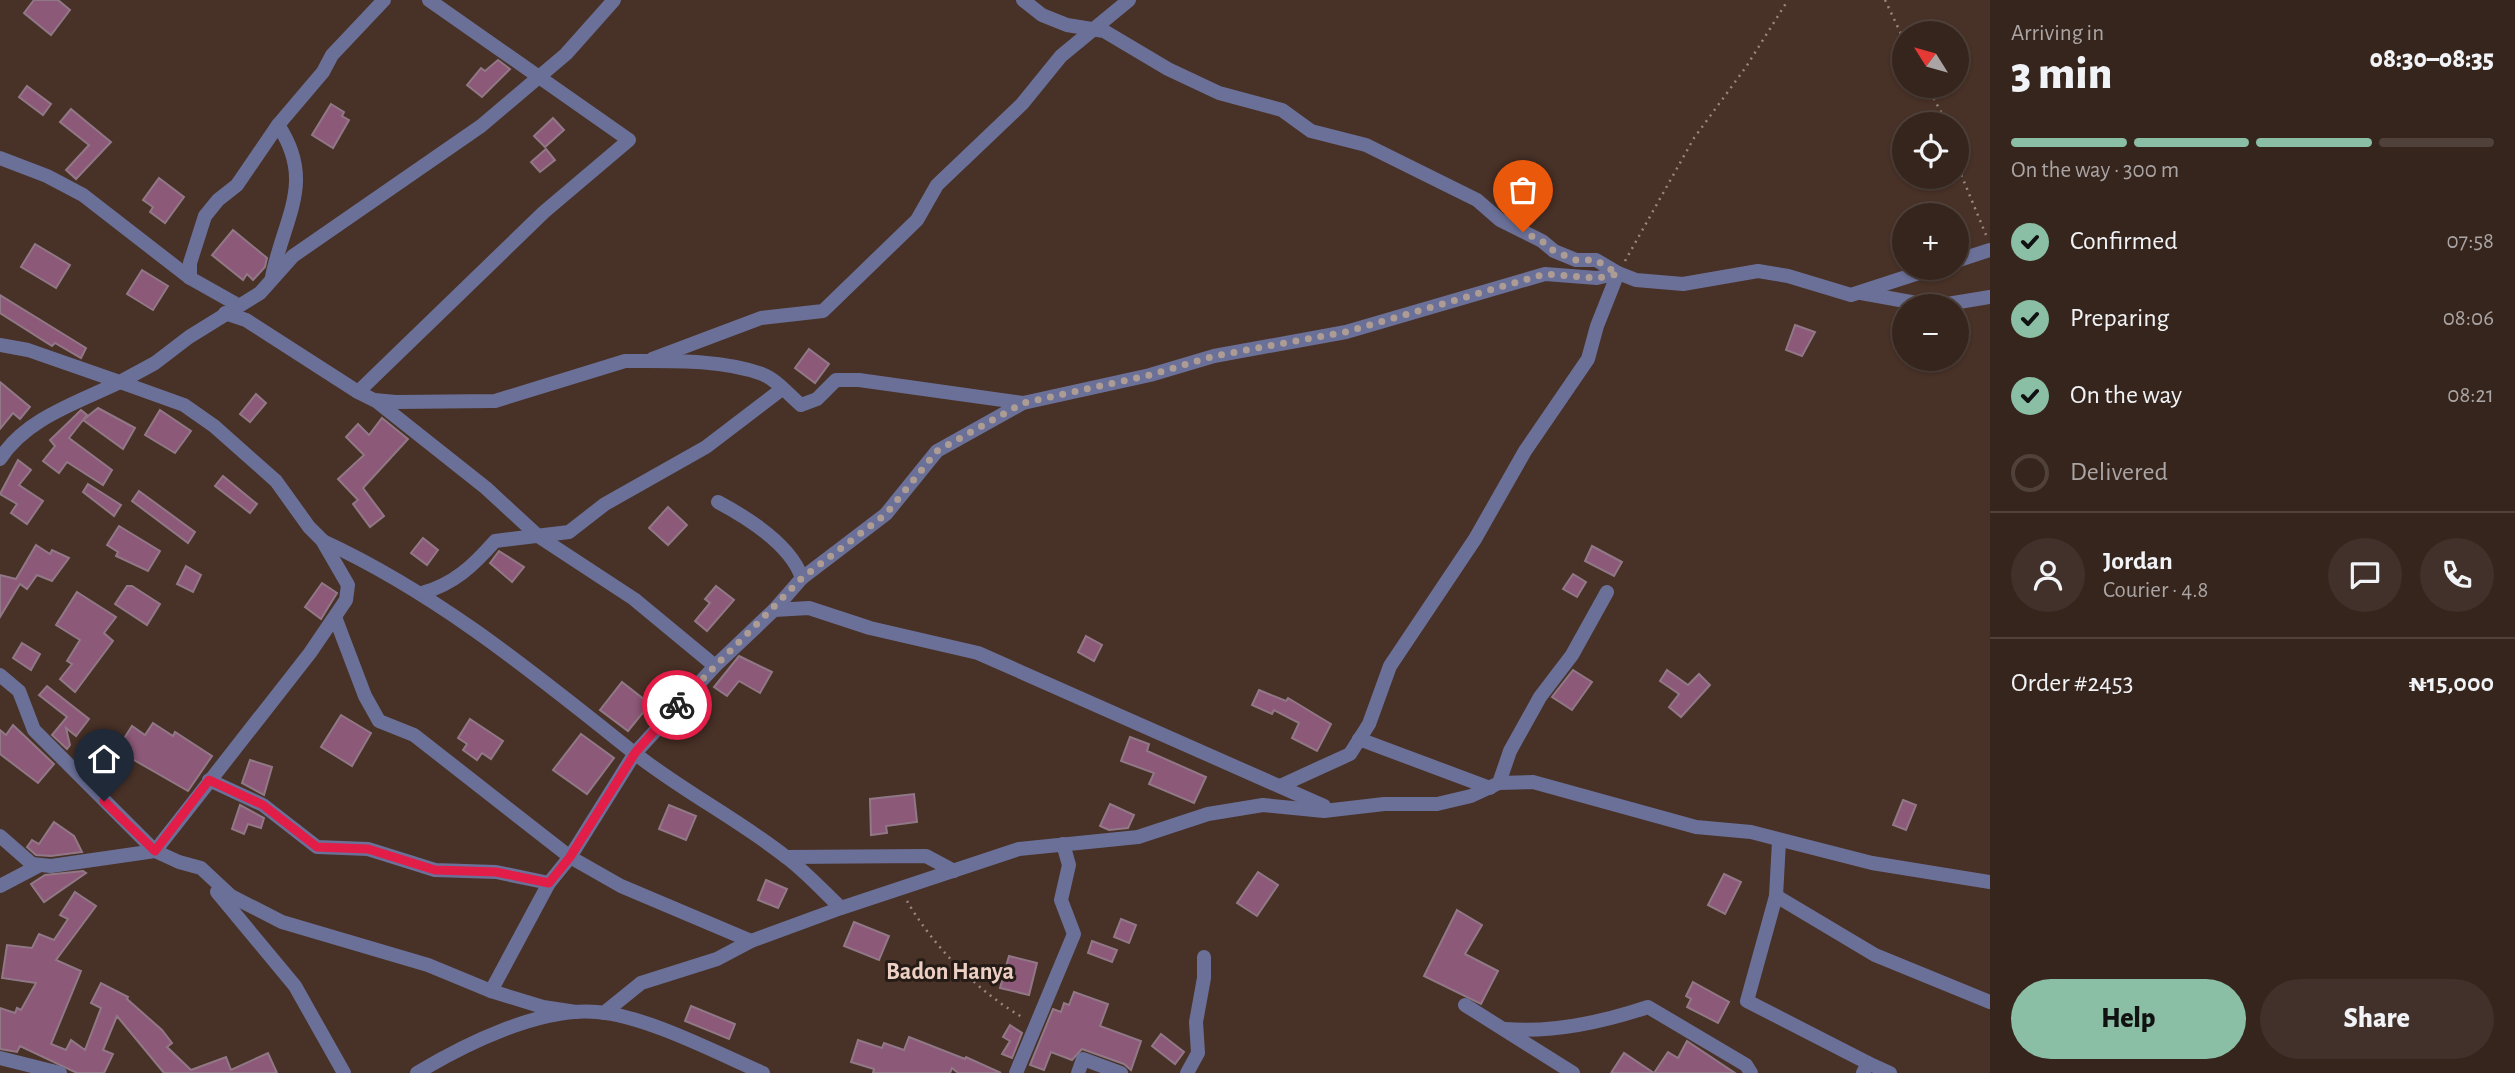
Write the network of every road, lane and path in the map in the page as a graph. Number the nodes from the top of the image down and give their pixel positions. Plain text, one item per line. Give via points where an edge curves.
1 (384, 0) edge
2 (429, 0) edge
3 (614, 0) edge
4 (1023, 0) edge
5 (1129, 0) edge
6 (1788, 0) edge
7 (1885, 0) edge
8 (1895, 21) edge
9 (1093, 29) junction
10 (539, 77) junction
11 (278, 125) junction
12 (0, 158) edge
13 (1967, 189) edge
14 (1988, 243) edge
15 (1969, 254) edge
16 (1618, 274) junction
17 (272, 277) junction
18 (190, 278) junction
19 (1896, 280) edge
20 (1859, 292) junction
21 (1990, 297) edge
22 (1892, 298) edge
23 (1969, 300) edge
24 (239, 306) junction
25 (225, 313) junction
26 (0, 345) edge
27 (647, 361) junction
28 (120, 382) junction
29 (782, 389) junction
30 (358, 392) junction
31 (374, 400) junction
32 (1023, 403) junction
33 (0, 459) edge
34 (718, 502) dead end
35 (538, 536) junction
36 (322, 540) junction
37 (802, 578) junction
38 (1607, 592) dead end
39 (422, 593) junction
40 (774, 610) junction
41 (335, 617) junction
42 (715, 666) junction
43 (0, 675) edge
44 (1359, 739) junction
45 (635, 753) junction
46 (209, 780) junction
47 (1494, 785) junction
48 (1280, 786) junction
49 (1334, 811) junction
50 (0, 836) edge
51 (1779, 841) junction
52 (1063, 844) junction
53 (155, 851) junction
54 (570, 857) junction
55 (786, 857) junction
56 (40, 865) junction
57 (201, 868) junction
58 (954, 871) junction
59 (1990, 882) edge
60 (549, 883) junction
61 (0, 886) edge
62 (901, 889) junction
63 (1776, 896) junction
64 (841, 908) junction
65 (751, 941) junction
66 (1204, 957) dead end
67 (491, 990) junction
68 (1990, 1002) edge
69 (1465, 1005) dead end
70 (576, 1012) junction
71 (604, 1013) junction
72 (1037, 1026) junction
73 (1505, 1029) junction
74 (4, 1064) edge
75 (1865, 1068) edge
76 (60, 1073) edge
77 (344, 1073) edge
78 (416, 1073) edge
79 (763, 1073) edge
80 (1016, 1073) edge
81 (1078, 1073) edge
82 (1121, 1073) edge
83 (1188, 1073) edge
84 (1573, 1073) edge
85 (1751, 1073) edge
86 (1890, 1073) edge

1 - 11 street via 332,55
2 - 10 street
3 - 10 street
4 - 9 street via 1042,15
5 - 9 street
6 - 16 path via 1694,138
7 - 8 path
9 - 16 street via 1129,43 1168,69 1219,93 1282,110 1311,131 1366,145 1476,201 1554,251 1576,260 1596,260
9 - 27 street via 1061,56 1023,104 937,185 917,220 823,311 761,318
10 - 17 street via 481,126 293,256
10 - 30 street via 629,140 544,212
11 - 17 street via 296,158 298,181
11 - 18 street via 237,185 205,216 193,249
12 - 18 street via 83,195
13 - 14 path
14 - 15 street
16 - 20 street via 1683,284 1758,271 1851,295
16 - 32 street via 1597,278 1545,274 1346,332 1214,356
16 - 44 street via 1588,359 1397,654
17 - 24 street via 260,293
18 - 24 street
19 - 20 street
20 - 22 street
21 - 23 street
24 - 25 street
25 - 28 street
25 - 30 street via 246,320
26 - 28 street
27 - 29 street via 737,367 765,374
27 - 31 street via 625,361 495,401
28 - 33 street via 34,424
28 - 36 street via 184,405 214,426 276,481
29 - 32 street via 801,405 817,399 836,380
29 - 35 street via 706,447 605,504 569,532
30 - 31 street
31 - 35 street via 486,488
32 - 37 street via 937,451 886,514
34 - 37 street via 740,514 797,562
35 - 39 street via 495,541 447,586
35 - 42 street via 635,598
36 - 39 street
36 - 41 street via 348,585 346,600
37 - 40 street
38 - 47 street via 1572,655 1534,708
39 - 45 street
40 - 42 street
40 - 48 street via 808,608 978,653
41 - 46 street
41 - 54 street via 379,721 414,735
42 - 45 street
43 - 53 street via 19,691 34,730
44 - 47 street
44 - 48 street via 1350,754
45 - 54 street
45 - 55 street
46 - 53 street
46 - 60 street via 263,805 317,847 368,849 435,870 496,872
47 - 49 street via 1437,804 1384,804
47 - 51 street via 1542,783 1661,819 1751,832
48 - 49 street
49 - 52 street via 1250,807 1208,814 1138,837
50 - 56 street via 32,864
51 - 59 street via 1872,863
51 - 63 street
52 - 58 street via 1019,849
52 - 72 street via 1069,865 1061,900 1074,934
53 - 56 street
53 - 57 street
54 - 60 street
54 - 65 street via 621,886
55 - 58 street via 926,856
55 - 64 street
56 - 61 street
57 - 67 street via 231,896 282,922 428,965
57 - 77 street via 295,986
58 - 62 street
60 - 67 street
62 - 64 street
62 - 72 path via 921,925 945,951 980,986
63 - 68 street via 1875,955
63 - 75 street via 1747,1001
64 - 65 street
65 - 71 street via 717,959 641,983
66 - 83 street via 1196,1022 1198,1052
67 - 70 street
69 - 73 street
70 - 71 street
70 - 78 street via 488,1037
71 - 79 street via 663,1031
72 - 80 street
73 - 84 street
73 - 85 street via 1531,1031 1613,1019 1648,1007 1746,1065
74 - 76 street
75 - 86 street
81 - 82 street via 1083,1059

